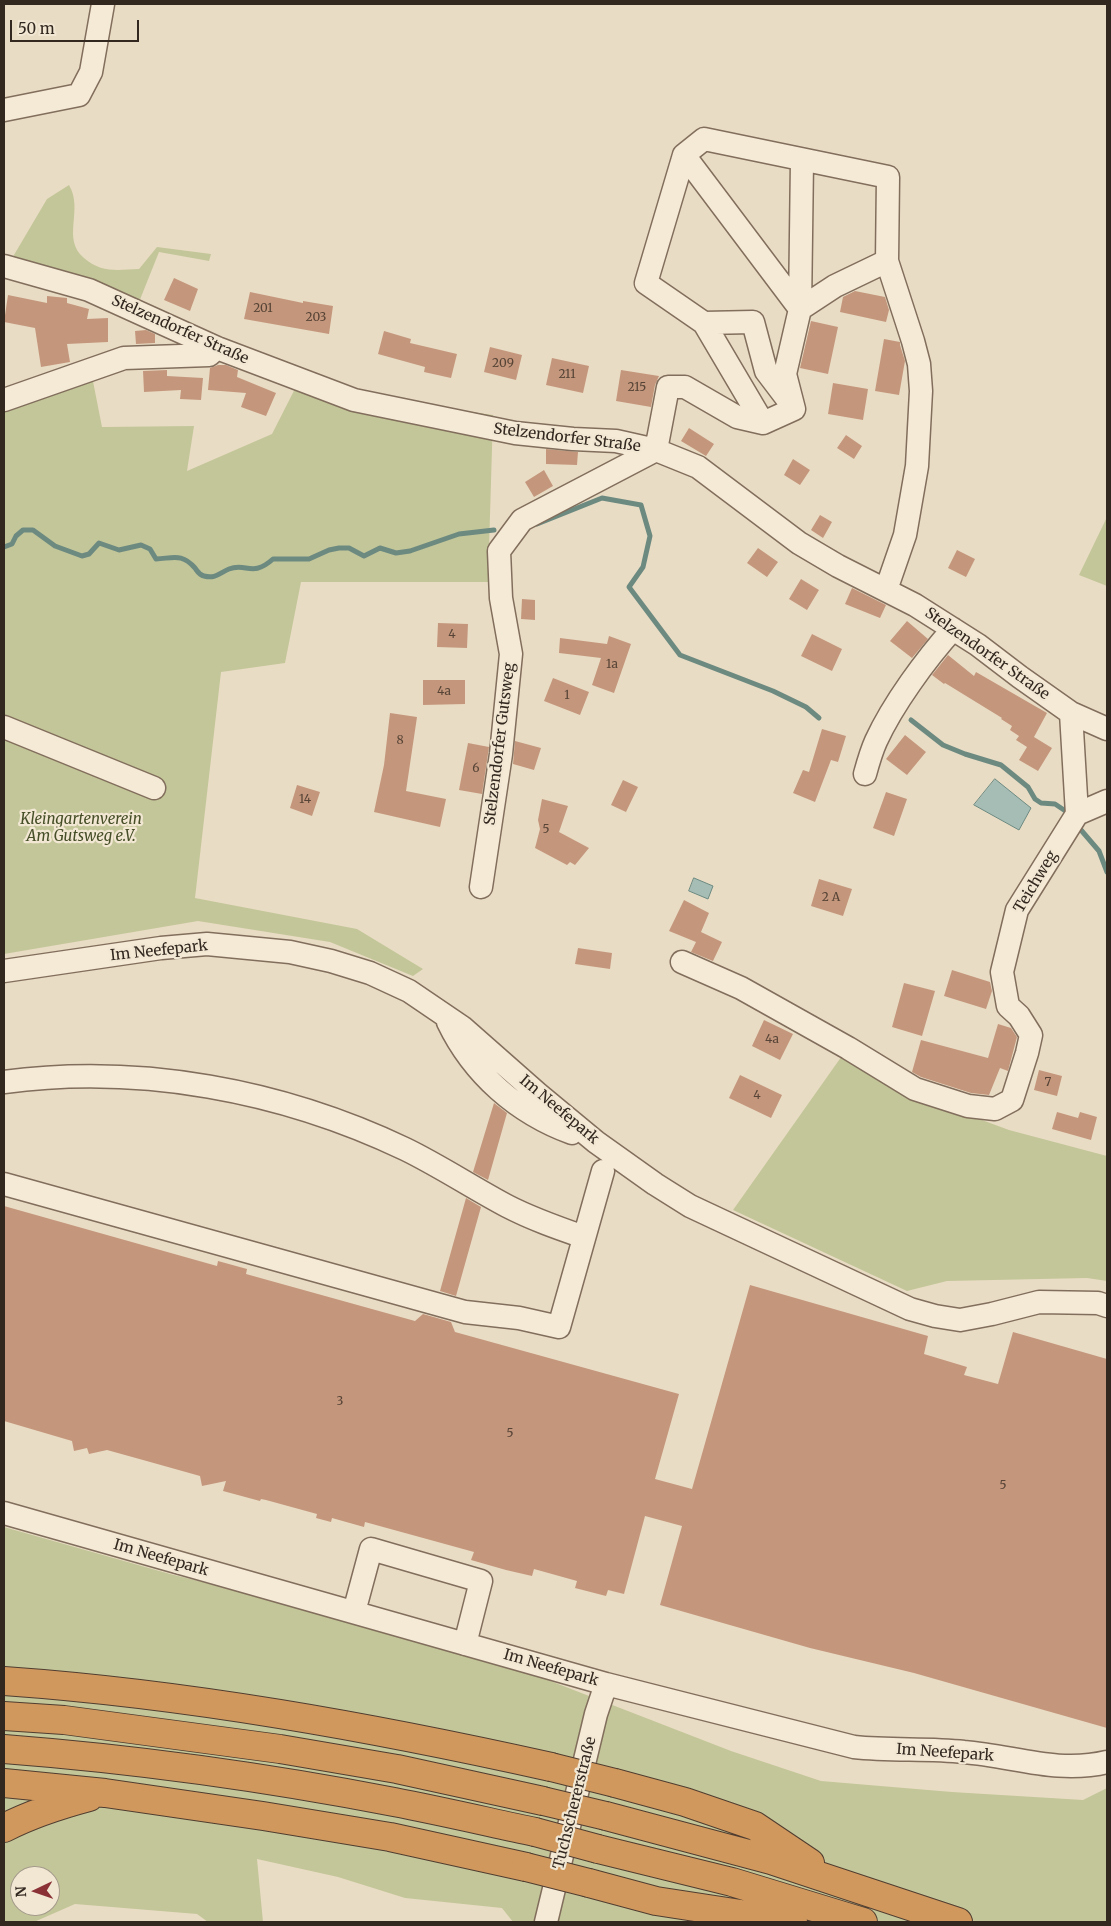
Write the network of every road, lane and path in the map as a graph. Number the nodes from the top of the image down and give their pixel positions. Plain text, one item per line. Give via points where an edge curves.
1 (103, 4) edge
2 (4, 110) edge
3 (684, 155) junction
4 (802, 161) junction
5 (887, 261) junction
6 (4, 266) edge
7 (800, 309) junction
8 (704, 322) junction
9 (217, 348) junction
10 (4, 400) edge
11 (794, 409) junction
12 (763, 423) junction
13 (656, 450) junction
14 (886, 590) junction
15 (953, 629) junction
16 (1071, 713) junction
17 (4, 727) edge
18 (1107, 729) edge
19 (864, 774) dead end
20 (154, 788) dead end
21 (1107, 801) edge
22 (1078, 814) junction
23 (481, 887) dead end
24 (682, 962) dead end
25 (4, 971) edge
26 (4, 1082) edge
27 (603, 1171) dead end
28 (4, 1184) edge
29 (584, 1236) junction
30 (1107, 1306) edge
31 (4, 1513) edge
32 (354, 1612) junction
33 (465, 1644) junction
34 (4, 1672) edge
35 (4, 1681) edge
36 (53, 1684) junction
37 (606, 1684) junction
38 (4, 1716) edge
39 (4, 1749) edge
40 (1107, 1762) edge
41 (4, 1783) edge
42 (105, 1793) junction
43 (4, 1828) edge
44 (840, 1883) junction
45 (546, 1922) edge
46 (793, 1922) edge
47 (863, 1922) edge
48 (958, 1922) edge

1 - 2 street via 91,72 80,95
3 - 4 street via 704,139
3 - 7 street
3 - 8 street via 646,283
4 - 5 street via 888,177
4 - 7 street
5 - 7 street via 835,286
5 - 14 street via 913,341 921,390 917,466 905,536
6 - 9 street, Stelzendorfer Straße via 89,290
7 - 11 street via 785,374
8 - 11 street via 754,322 766,371
8 - 12 street
9 - 10 street via 209,355 124,358
9 - 13 street, Stelzendorfer Straße via 354,400 515,433 616,441
11 - 12 street
12 - 13 street via 737,417 684,387 668,387
13 - 14 street, Stelzendorfer Straße via 698,467 799,543
13 - 23 street, Stelzendorfer Gutsweg via 522,520 499,551 501,598 511,654 501,754
14 - 15 street, Stelzendorfer Straße
15 - 16 street, Stelzendorfer Straße
15 - 19 street via 886,722
16 - 18 street, Stelzendorfer Straße
16 - 22 street
17 - 20 street
21 - 22 street
22 - 24 street, Teichweg via 1017,910 1002,972 1008,1006 1031,1035 1012,1100 995,1110 968,1106 915,1089 741,988
25 - 30 street, Im Neefepark via 207,944 290,952 331,961 409,992 462,1027 596,1142 690,1206 910,1309 960,1320 1039,1302
26 - 29 street via 42,1077 128,1077 234,1091 291,1104 370,1133 545,1224
27 - 29 street
28 - 29 street via 465,1312 519,1318 559,1328
31 - 32 street, Im Neefepark
32 - 33 street, Im Neefepark
32 - 33 street via 371,1549 481,1581
33 - 37 street, Im Neefepark
34 - 36 highway
35 - 36 highway
36 - 44 highway, bridge via 346,1724 615,1783 755,1826
37 - 40 street, Im Neefepark via 854,1747 964,1752 1061,1767
37 - 45 street, Tuchschererstraße
38 - 44 highway, bridge via 64,1720 280,1749 397,1769 606,1816 772,1860
39 - 47 highway, bridge via 79,1755 272,1780 395,1802 535,1832 732,1882
41 - 42 highway
42 - 43 highway via 56,1805
42 - 46 highway, bridge via 390,1836 656,1901
44 - 48 highway

